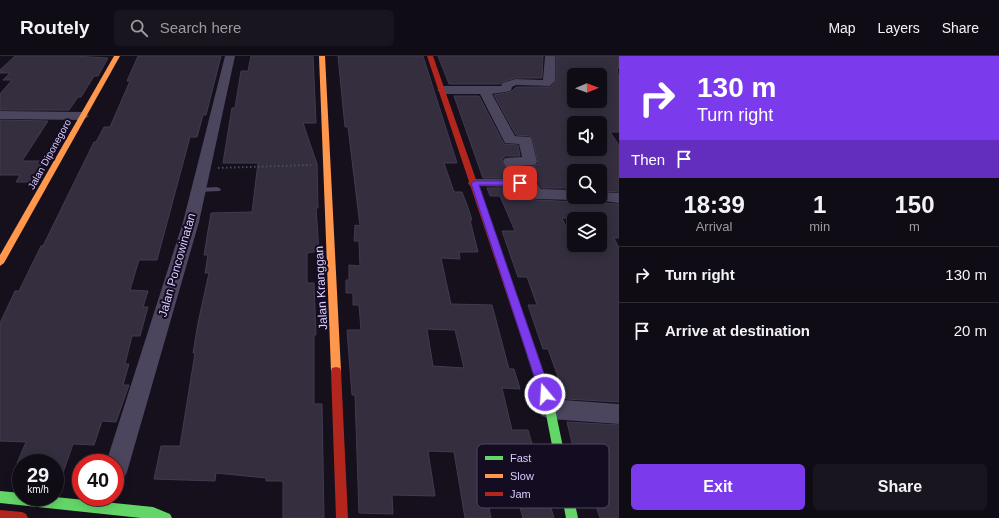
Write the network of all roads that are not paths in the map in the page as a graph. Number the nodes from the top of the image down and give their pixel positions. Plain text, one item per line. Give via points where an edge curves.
1 (117, 56) edge
2 (230, 56) edge
3 (322, 56) edge
4 (430, 56) edge
5 (550, 56) edge
6 (443, 90) junction
7 (484, 90) junction
8 (0, 115) edge
9 (83, 116) junction
10 (475, 183) junction
11 (520, 183) junction
12 (217, 189) dead end
13 (198, 190) junction
14 (567, 195) edge
15 (607, 197) edge
16 (619, 198) edge
17 (0, 263) edge
18 (550, 409) junction
19 (619, 414) edge
20 (557, 444) edge
21 (120, 454) edge
22 (0, 497) edge
23 (72, 500) edge
24 (123, 506) edge
25 (570, 508) edge
26 (0, 516) edge
27 (22, 518) edge
28 (166, 518) edge
29 (342, 518) edge
30 (572, 518) edge

1 - 9 street, Jalan Diponegoro
2 - 13 street, Jalan Poncowinatan
3 - 29 street, Jalan Kranggan via 326,98 326,165
4 - 6 street
5 - 7 street via 549,81 546,84 515,82 506,85 505,90
6 - 7 street
6 - 10 street
7 - 11 street via 510,140 525,140 530,162 510,161
8 - 9 street
9 - 17 street, Jalan Diponegoro
10 - 11 street
10 - 18 street
11 - 14 street via 531,183 536,194
12 - 13 lane
13 - 21 street, Jalan Poncowinatan via 189,229
15 - 16 street
18 - 19 street
18 - 20 street
22 - 23 street
24 - 28 street
25 - 30 street
26 - 27 street

